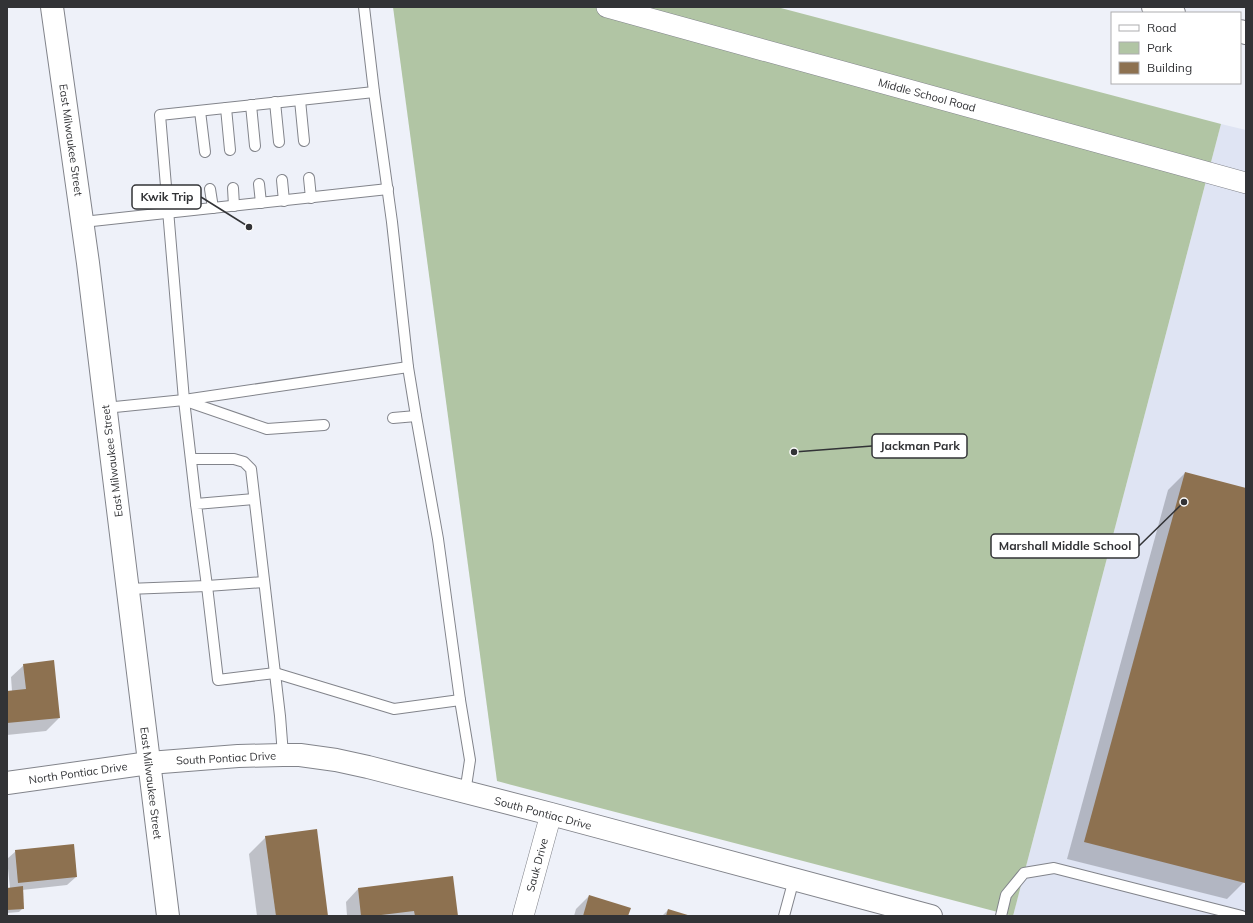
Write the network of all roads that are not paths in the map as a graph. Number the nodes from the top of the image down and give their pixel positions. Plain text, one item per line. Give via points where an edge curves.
1 (52, 7) edge
2 (364, 7) edge
3 (607, 7) edge
4 (1153, 7) edge
5 (1170, 12) edge
6 (374, 92) junction
7 (300, 100) junction
8 (275, 102) junction
9 (251, 105) junction
10 (226, 108) junction
11 (200, 111) junction
12 (304, 141) dead end
13 (279, 142) dead end
14 (255, 146) dead end
15 (230, 150) dead end
16 (205, 152) dead end
17 (309, 178) dead end
18 (282, 180) dead end
19 (1246, 183) edge
20 (259, 184) dead end
21 (233, 188) dead end
22 (210, 189) dead end
23 (388, 189) junction
24 (311, 198) junction
25 (284, 200) junction
26 (261, 203) junction
27 (234, 206) junction
28 (213, 208) junction
29 (169, 213) junction
30 (83, 222) junction
31 (408, 367) junction
32 (184, 400) junction
33 (106, 408) junction
34 (416, 416) junction
35 (393, 418) dead end
36 (324, 425) dead end
37 (191, 459) junction
38 (254, 498) junction
39 (196, 504) junction
40 (264, 582) junction
41 (207, 586) junction
42 (127, 589) junction
43 (275, 674) junction
44 (460, 700) junction
45 (283, 755) junction
46 (149, 763) junction
47 (7, 783) edge
48 (465, 792) junction
49 (551, 814) junction
50 (794, 879) junction
51 (168, 916) edge
52 (523, 916) edge
53 (784, 916) edge
54 (931, 916) edge
55 (1001, 916) edge
56 (1242, 916) edge

1 - 30 main road, East Milwaukee Street
2 - 6 lane
3 - 19 street, Middle School Road
4 - 5 main road
6 - 7 lane
6 - 23 lane
7 - 8 lane
7 - 12 lane
8 - 9 lane
8 - 13 lane
9 - 10 lane
9 - 14 lane
10 - 11 lane
10 - 15 lane
11 - 16 lane
11 - 29 lane via 160,115
17 - 24 lane
18 - 25 lane
20 - 26 lane
21 - 27 lane
22 - 28 lane
23 - 24 lane
23 - 31 lane
24 - 25 lane
25 - 26 lane
26 - 27 lane
27 - 28 lane
28 - 29 lane
29 - 30 lane
29 - 32 lane
30 - 33 main road, East Milwaukee Street
31 - 32 lane
31 - 34 lane
32 - 33 lane
32 - 36 lane via 267,429
32 - 37 lane
33 - 42 main road, East Milwaukee Street
34 - 35 lane
34 - 44 lane via 438,539
37 - 38 lane via 234,459 244,462 251,470
37 - 39 lane
38 - 39 lane
38 - 40 lane
39 - 41 lane
40 - 41 lane
40 - 43 lane
41 - 42 lane
41 - 43 lane via 218,680
42 - 46 main road, East Milwaukee Street
43 - 44 lane via 394,709
43 - 45 lane
44 - 48 lane via 470,760
45 - 46 main road, South Pontiac Drive
45 - 48 main road, South Pontiac Drive via 336,760
46 - 47 main road, North Pontiac Drive
46 - 51 main road, East Milwaukee Street
48 - 49 main road, South Pontiac Drive
49 - 50 main road, South Pontiac Drive
49 - 52 street, Sauk Drive
50 - 53 lane
50 - 54 main road, South Pontiac Drive
55 - 56 lane via 1006,895 1024,873 1054,868

